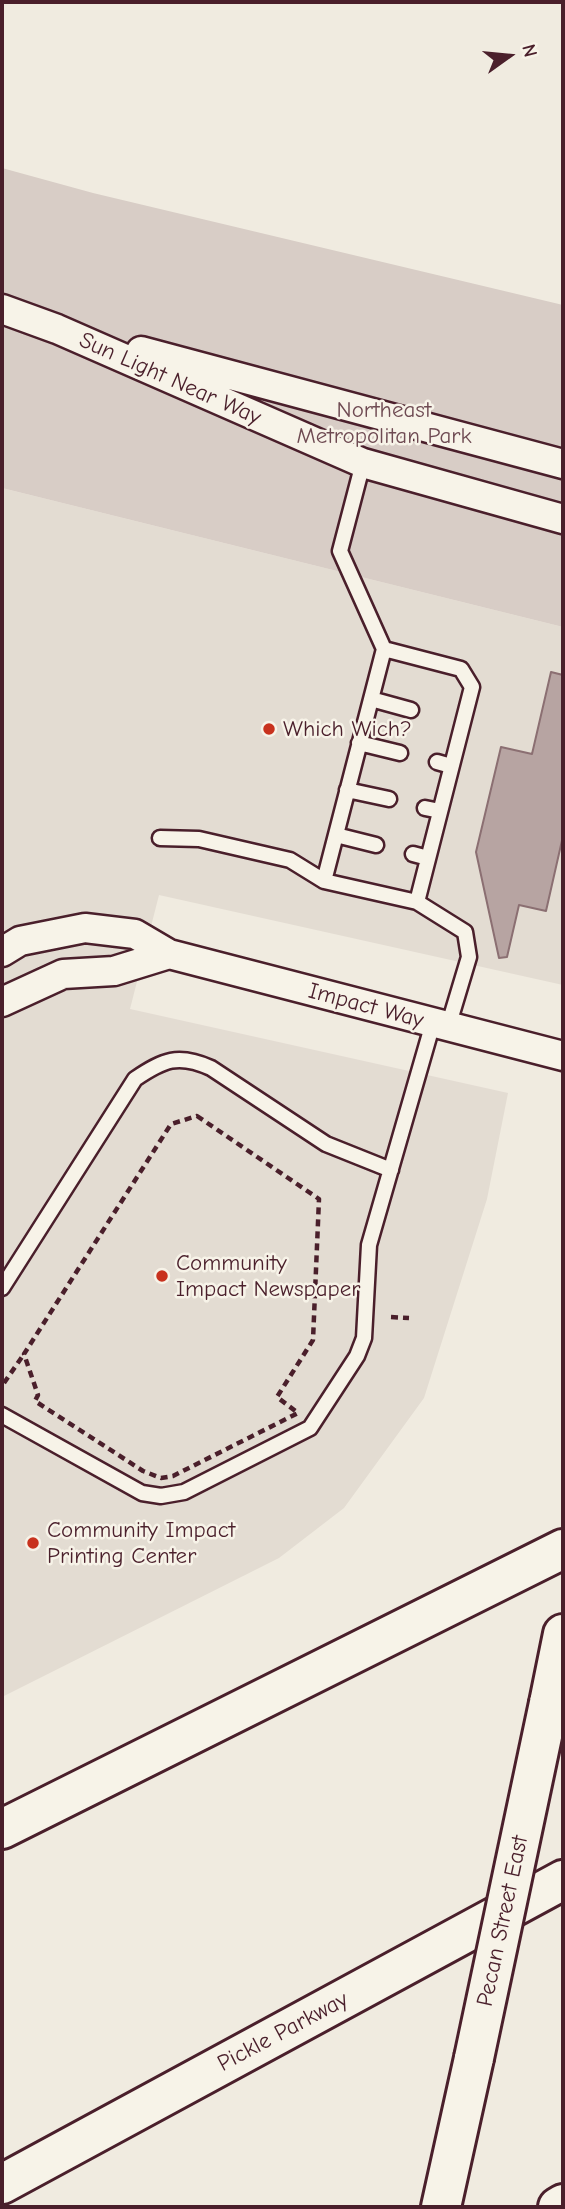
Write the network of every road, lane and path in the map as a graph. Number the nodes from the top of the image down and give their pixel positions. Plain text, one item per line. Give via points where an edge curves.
1 (2, 309) edge
2 (57, 329) junction
3 (363, 463) junction
4 (563, 464) edge
5 (563, 519) edge
6 (384, 649) junction
7 (371, 699) junction
8 (411, 710) dead end
9 (359, 743) junction
10 (400, 753) dead end
11 (347, 790) junction
12 (388, 799) dead end
13 (425, 808) dead end
14 (440, 811) junction
15 (336, 835) junction
16 (160, 838) dead end
17 (376, 845) dead end
18 (324, 881) junction
19 (417, 902) junction
20 (2, 952) edge
21 (169, 954) junction
22 (2, 1002) edge
23 (441, 1025) junction
24 (563, 1056) edge
25 (391, 1170) junction
26 (2, 1288) edge
27 (391, 1317) dead end
28 (409, 1318) dead end
29 (24, 1354) junction
30 (4, 1382) dead end
31 (2, 1415) edge
32 (563, 1549) edge
33 (563, 1634) edge
34 (2, 1829) edge
35 (563, 1880) edge
36 (2, 2184) edge
37 (563, 2204) edge
38 (441, 2207) edge
39 (558, 2207) edge

1 - 2 street, Sun Light Near Way
2 - 3 street, Sun Light Near Way
2 - 4 street, Sun Light Near Way
3 - 5 street, Sun Light Near Way
3 - 6 lane via 340,551
6 - 7 lane
6 - 14 lane via 461,669 472,687 455,721 444,764
7 - 8 lane
7 - 9 lane
9 - 10 lane
9 - 11 lane
11 - 12 lane
11 - 15 lane
13 - 14 lane
14 - 19 lane via 421,856
15 - 17 lane
15 - 18 lane
16 - 18 lane via 199,839 290,860
18 - 19 lane
19 - 23 lane via 465,932 469,957
20 - 21 street, Impact Way via 20,941 85,928 135,933
21 - 22 street via 114,971 63,974
21 - 23 street, Impact Way
23 - 24 street, Impact Way
23 - 25 lane
25 - 26 lane via 326,1144 211,1068 192,1059 175,1059 135,1079
25 - 31 lane via 369,1245 364,1338 310,1428 184,1492 161,1496 142,1493
27 - 28 path
29 - 29 path via 171,1124 197,1116 319,1199 313,1340 277,1397 298,1413 161,1478 35,1401 38,1395
29 - 30 path
32 - 34 main road
33 - 38 main road, Pecan Street East, bridge
35 - 36 main road, Pickle Parkway
37 - 39 main road

